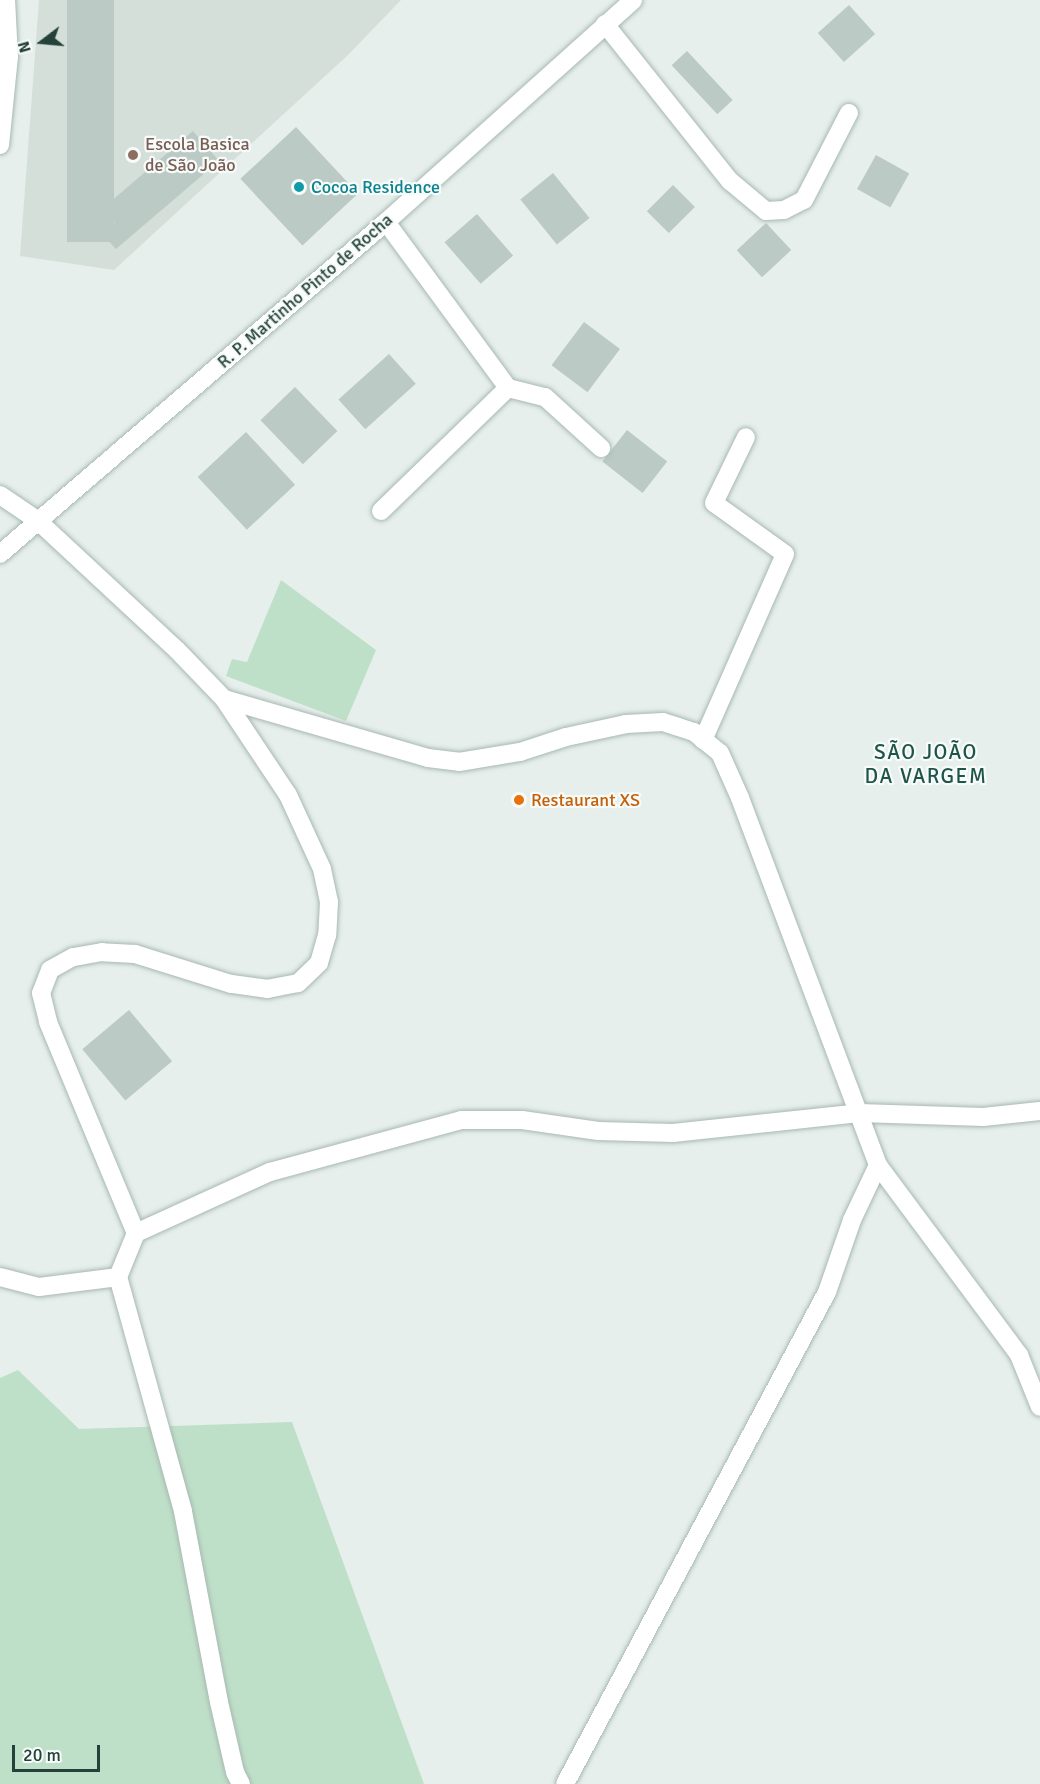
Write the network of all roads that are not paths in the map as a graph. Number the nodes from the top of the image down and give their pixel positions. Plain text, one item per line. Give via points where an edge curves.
1 (6, 0) edge
2 (633, 0) edge
3 (605, 24) junction
4 (4, 53) edge
5 (849, 113) dead end
6 (0, 145) edge
7 (386, 222) junction
8 (508, 388) junction
9 (746, 437) dead end
10 (601, 448) dead end
11 (0, 495) edge
12 (381, 512) dead end
13 (37, 520) junction
14 (0, 554) edge
15 (224, 699) junction
16 (703, 740) junction
17 (1040, 1111) edge
18 (859, 1113) junction
19 (878, 1165) junction
20 (136, 1233) junction
21 (0, 1277) edge
22 (118, 1277) junction
23 (1040, 1407) edge
24 (241, 1784) edge
25 (565, 1784) edge

1 - 4 street
2 - 3 street, R. P. Martinho Pinto de Rocha
3 - 5 street via 730,181 766,211 784,210 804,200
3 - 7 street, R. P. Martinho Pinto de Rocha
4 - 6 street
7 - 8 street
7 - 13 street, R. P. Martinho Pinto de Rocha
8 - 10 street via 545,397
8 - 12 street
9 - 16 street via 714,503 784,554
11 - 13 street
13 - 14 street, R. P. Martinho Pinto de Rocha
13 - 15 street
15 - 16 street via 428,758 459,762 520,752 566,736 626,724 663,722
15 - 20 street via 288,795 322,869 329,902 327,935 318,963 298,983 268,989 231,984 135,954 102,952 73,957 50,970 41,993 48,1022
16 - 18 street via 720,753 740,798
17 - 18 street via 983,1117
18 - 19 street
18 - 20 street via 673,1133 598,1131 522,1120 461,1120 270,1172
19 - 23 street via 1019,1355
19 - 25 street via 852,1220 827,1292
20 - 22 street
21 - 22 street via 39,1287
22 - 24 street via 183,1511 228,1742

